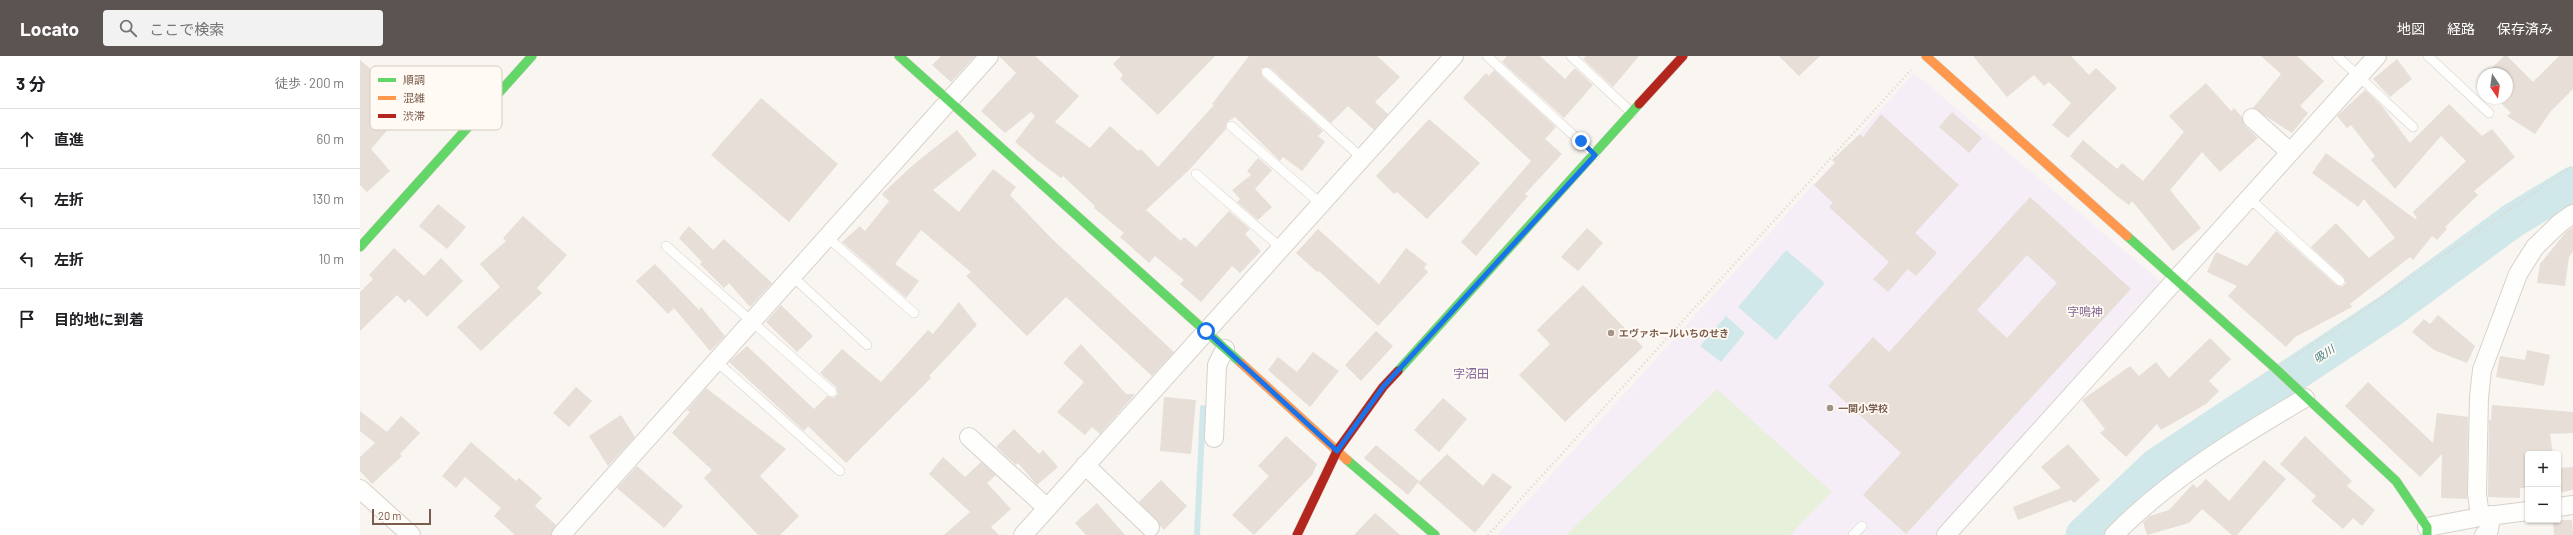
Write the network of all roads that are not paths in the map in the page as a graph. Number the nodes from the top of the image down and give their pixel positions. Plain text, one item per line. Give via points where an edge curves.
1 (532, 56) edge
2 (899, 56) edge
3 (989, 56) edge
4 (1454, 56) edge
5 (1487, 56) edge
6 (1571, 56) edge
7 (1684, 56) edge
8 (1926, 56) edge
9 (2336, 56) edge
10 (2377, 56) edge
11 (2428, 56) edge
12 (1266, 72) dead end
13 (2358, 76) junction
14 (502, 89) edge
15 (948, 101) junction
16 (1632, 113) junction
17 (2489, 113) dead end
18 (2252, 118) dead end
19 (1231, 126) dead end
20 (2413, 127) dead end
21 (465, 130) edge
22 (2290, 152) junction
23 (1595, 155) junction
24 (1362, 158) junction
25 (1196, 174) dead end
26 (2248, 197) junction
27 (1320, 204) junction
28 (2573, 214) edge
29 (827, 237) junction
30 (666, 246) dead end
31 (360, 247) edge
32 (1281, 248) junction
33 (792, 276) junction
34 (2174, 279) junction
35 (2340, 281) dead end
36 (914, 313) dead end
37 (752, 321) junction
38 (1206, 331) junction
39 (867, 345) dead end
40 (1225, 349) junction
41 (716, 361) junction
42 (832, 392) dead end
43 (2302, 395) junction
44 (969, 437) dead end
45 (1214, 438) dead end
46 (1337, 451) junction
47 (1086, 465) junction
48 (840, 471) dead end
49 (361, 491) edge
50 (2573, 505) edge
51 (2561, 507) edge
52 (1048, 508) junction
53 (2525, 511) edge
54 (2486, 516) junction
55 (1862, 526) dead end
56 (1150, 527) dead end
57 (2427, 531) edge
58 (409, 534) edge
59 (561, 535) edge
60 (1023, 535) edge
61 (1297, 535) edge
62 (1435, 535) edge
63 (1853, 535) edge
64 (1946, 535) edge
65 (2114, 535) edge
66 (2484, 535) edge

1 - 14 street
2 - 15 street
3 - 15 street
4 - 24 street
5 - 23 lane
6 - 16 lane
7 - 16 street
8 - 34 street
9 - 13 lane
10 - 13 street
11 - 17 lane
12 - 24 lane
13 - 20 lane
13 - 22 street
15 - 29 street
15 - 38 street
16 - 23 street
18 - 22 street
19 - 27 lane
21 - 31 street
22 - 26 street
23 - 46 street via 1383,387
24 - 27 street
25 - 32 lane
26 - 34 street
26 - 35 lane
27 - 32 street
28 - 54 street via 2535,247 2518,274 2482,370 2477,493
29 - 33 street
29 - 36 lane
30 - 37 lane
32 - 38 street
33 - 37 street
33 - 39 lane
34 - 43 street
34 - 64 street
37 - 41 street
37 - 42 lane
38 - 40 street
38 - 47 street
40 - 45 street via 1217,365
40 - 46 street
41 - 48 lane
41 - 59 street
43 - 57 street via 2396,480
43 - 65 street via 2221,449 2143,506
44 - 52 street
46 - 61 street
46 - 62 street
47 - 52 street
47 - 56 street
49 - 58 street
50 - 51 street
52 - 60 street
53 - 54 street
54 - 57 street
54 - 66 street via 2489,530
55 - 63 lane

